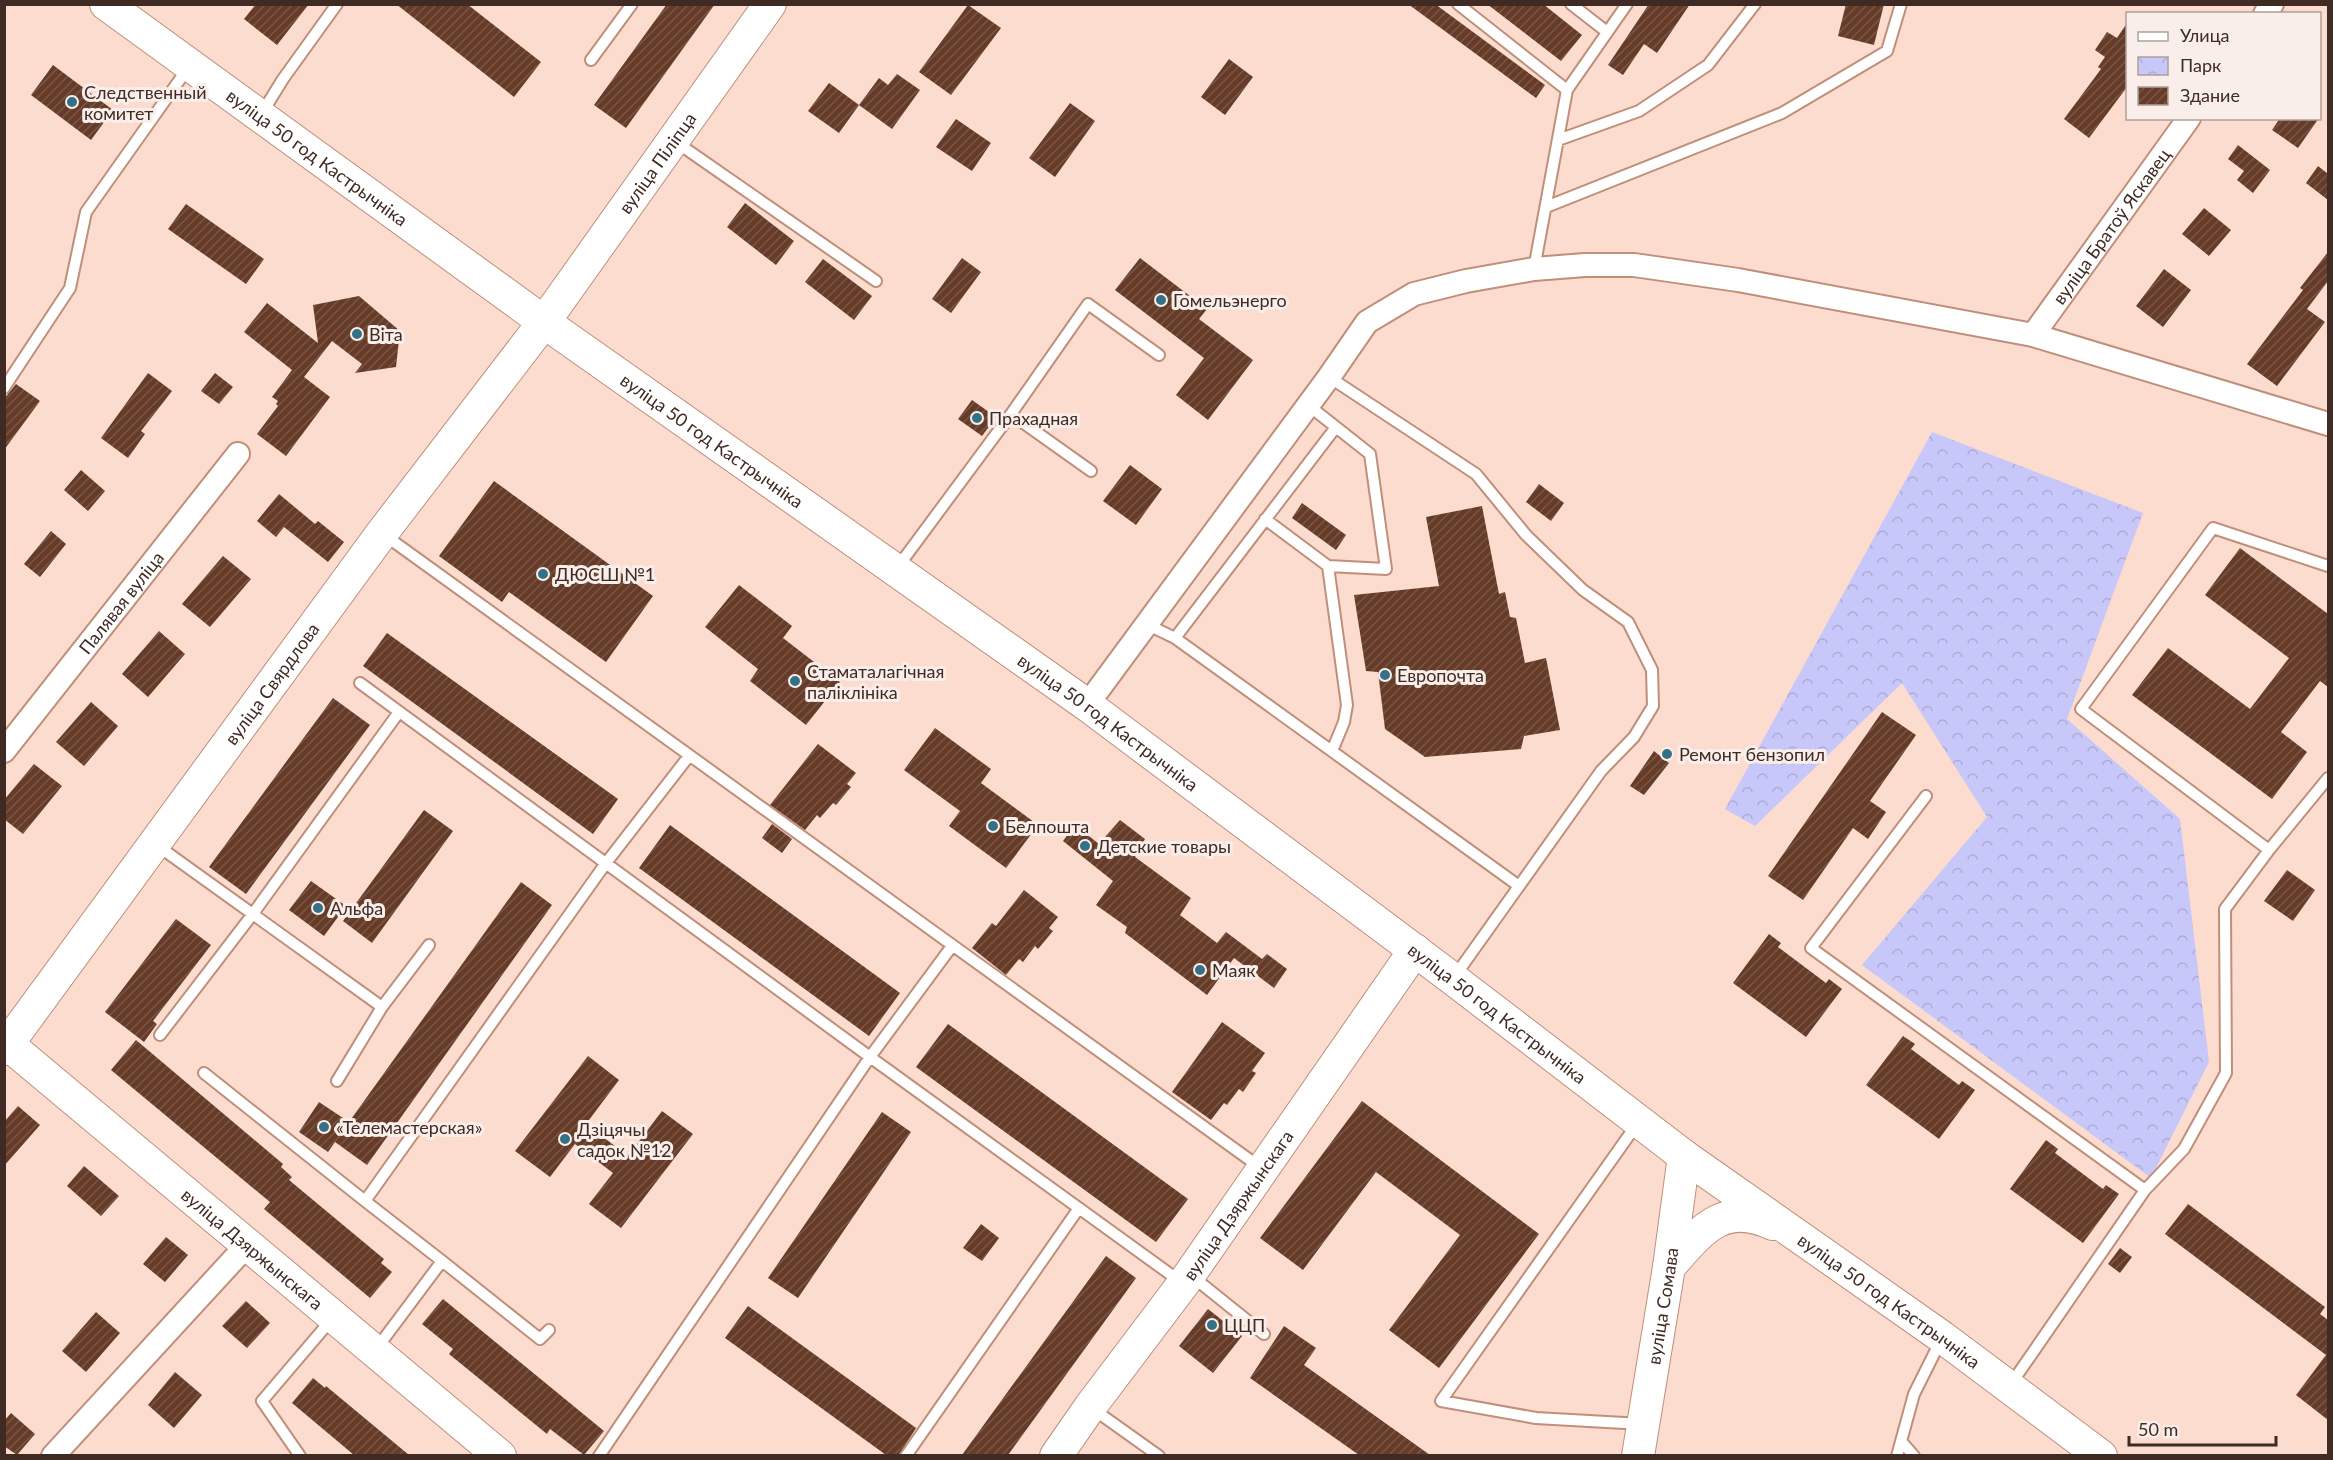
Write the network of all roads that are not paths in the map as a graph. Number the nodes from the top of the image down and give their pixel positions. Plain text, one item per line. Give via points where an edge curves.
1 (106, 4) edge
2 (337, 4) edge
3 (632, 4) edge
4 (770, 4) edge
5 (1458, 4) edge
6 (1571, 4) edge
7 (1627, 4) edge
8 (1755, 4) edge
9 (1901, 4) edge
10 (1607, 32) junction
11 (591, 60) dead end
12 (189, 65) junction
13 (1567, 90) junction
14 (260, 116) junction
15 (2188, 120) edge
16 (673, 140) junction
17 (1558, 141) junction
18 (1546, 207) junction
19 (1534, 269) junction
20 (876, 281) dead end
21 (544, 322) junction
22 (2033, 335) junction
23 (1159, 355) dead end
24 (1329, 377) junction
25 (4, 388) edge
26 (1308, 405) junction
27 (1011, 414) junction
28 (2328, 424) edge
29 (1336, 427) junction
30 (238, 454) dead end
31 (1091, 471) dead end
32 (1265, 519) junction
33 (382, 533) junction
34 (1328, 566) junction
35 (2328, 566) edge
36 (896, 570) junction
37 (1146, 624) junction
38 (1175, 638) junction
39 (360, 683) dead end
40 (1087, 705) junction
41 (399, 712) junction
42 (4, 751) edge
43 (1332, 751) junction
44 (689, 756) junction
45 (2328, 778) edge
46 (1926, 796) dead end
47 (155, 844) junction
48 (2269, 850) junction
49 (606, 863) junction
50 (1519, 886) junction
51 (252, 915) junction
52 (429, 945) dead end
53 (952, 946) junction
54 (1415, 950) junction
55 (1453, 978) junction
56 (382, 1007) junction
57 (160, 1035) dead end
58 (6, 1044) edge
59 (870, 1058) junction
60 (204, 1073) dead end
61 (337, 1081) dead end
62 (1638, 1121) junction
63 (1684, 1156) junction
64 (1263, 1170) junction
65 (2145, 1190) junction
66 (365, 1201) junction
67 (1079, 1208) junction
68 (1797, 1235) junction
69 (247, 1245) junction
70 (442, 1261) junction
71 (1669, 1267) junction
72 (1187, 1279) junction
73 (334, 1316) junction
74 (549, 1330) dead end
75 (1264, 1334) dead end
76 (1942, 1337) junction
77 (375, 1351) junction
78 (2009, 1387) junction
79 (1090, 1407) junction
80 (1642, 1424) junction
81 (1901, 1441) junction
82 (54, 1455) edge
83 (300, 1455) edge
84 (500, 1455) edge
85 (598, 1455) edge
86 (906, 1455) edge
87 (1056, 1455) edge
88 (1159, 1455) edge
89 (1638, 1455) edge
90 (1897, 1455) edge
91 (1914, 1455) edge
92 (2101, 1455) edge

1 - 12 main road, вуліца 50 год Кастрычніка
2 - 14 lane
3 - 11 lane
4 - 16 main road, вуліца Піліпца
5 - 13 lane
6 - 10 lane
7 - 10 lane
8 - 17 lane via 1708,65 1639,111
9 - 18 lane via 1887,51 1782,113
10 - 13 lane
12 - 14 main road, вуліца 50 год Кастрычніка
12 - 25 lane via 86,212 70,288
13 - 17 lane
14 - 21 main road, вуліца 50 год Кастрычніка
15 - 22 street, вуліца Братоў Яскавец
16 - 20 lane
16 - 21 main road, вуліца Піліпца
17 - 18 lane
18 - 19 lane
19 - 22 street via 1634,265 1738,280
19 - 24 street via 1414,294 1367,322
21 - 33 main road, вуліца Свярдлова
21 - 36 main road, вуліца 50 год Кастрычніка
22 - 28 street
23 - 27 lane via 1088,304
24 - 26 street
24 - 50 lane via 1476,474 1526,535 1583,591 1628,622 1653,670 1653,706 1634,737 1601,771
26 - 29 lane
26 - 37 street
27 - 31 lane
27 - 36 lane
29 - 32 lane
29 - 34 lane via 1370,454 1386,569
30 - 42 street, Палявая вуліца
32 - 34 lane
32 - 38 lane
33 - 44 lane
33 - 47 main road, вуліца Свярдлова
34 - 43 lane via 1347,705
35 - 48 lane via 2213,528 2081,709
36 - 40 main road, вуліца 50 год Кастрычніка
37 - 38 lane
37 - 40 street
38 - 43 lane
39 - 41 lane
40 - 54 main road, вуліца 50 год Кастрычніка
41 - 49 lane
41 - 51 lane
43 - 50 lane
44 - 49 lane
44 - 53 lane
45 - 48 lane
46 - 65 lane via 1811,948
47 - 51 lane
47 - 58 main road, вуліца Свярдлова
48 - 65 lane via 2225,909 2226,1072 2184,1149
49 - 59 lane
49 - 66 lane
50 - 55 lane
51 - 56 lane
51 - 57 lane
52 - 56 lane
53 - 59 lane
53 - 64 lane
54 - 55 main road, вуліца 50 год Кастрычніка
54 - 64 main road, вуліца Дзяржынскага
55 - 62 main road, вуліца 50 год Кастрычніка
56 - 61 lane
58 - 69 main road, вуліца Дзяржынскага
59 - 67 lane
59 - 85 lane
60 - 66 lane
62 - 63 main road, вуліца 50 год Кастрычніка
62 - 80 lane via 1441,1401 1536,1418
63 - 68 main road, вуліца 50 год Кастрычніка
63 - 71 main road, вуліца Сомава
64 - 72 main road, вуліца Дзяржынскага
65 - 78 lane
66 - 70 lane
67 - 72 lane
67 - 86 lane
68 - 71 main road via 1743,1214 1723,1217 1707,1226
68 - 76 main road, вуліца 50 год Кастрычніка
69 - 73 main road, вуліца Дзяржынскага
69 - 82 street
70 - 74 lane via 540,1339
70 - 77 lane
71 - 80 main road, вуліца Сомава
72 - 75 lane
72 - 79 main road, вуліца Дзяржынскага
73 - 77 main road, вуліца Дзяржынскага
73 - 83 lane via 262,1401
76 - 78 main road, вуліца 50 год Кастрычніка
76 - 81 lane via 1914,1394
77 - 84 main road, вуліца Дзяржынскага
78 - 92 main road, вуліца 50 год Кастрычніка
79 - 87 main road, вуліца Дзяржынскага
79 - 88 lane
80 - 89 main road, вуліца Сомава
81 - 90 lane
81 - 91 lane

